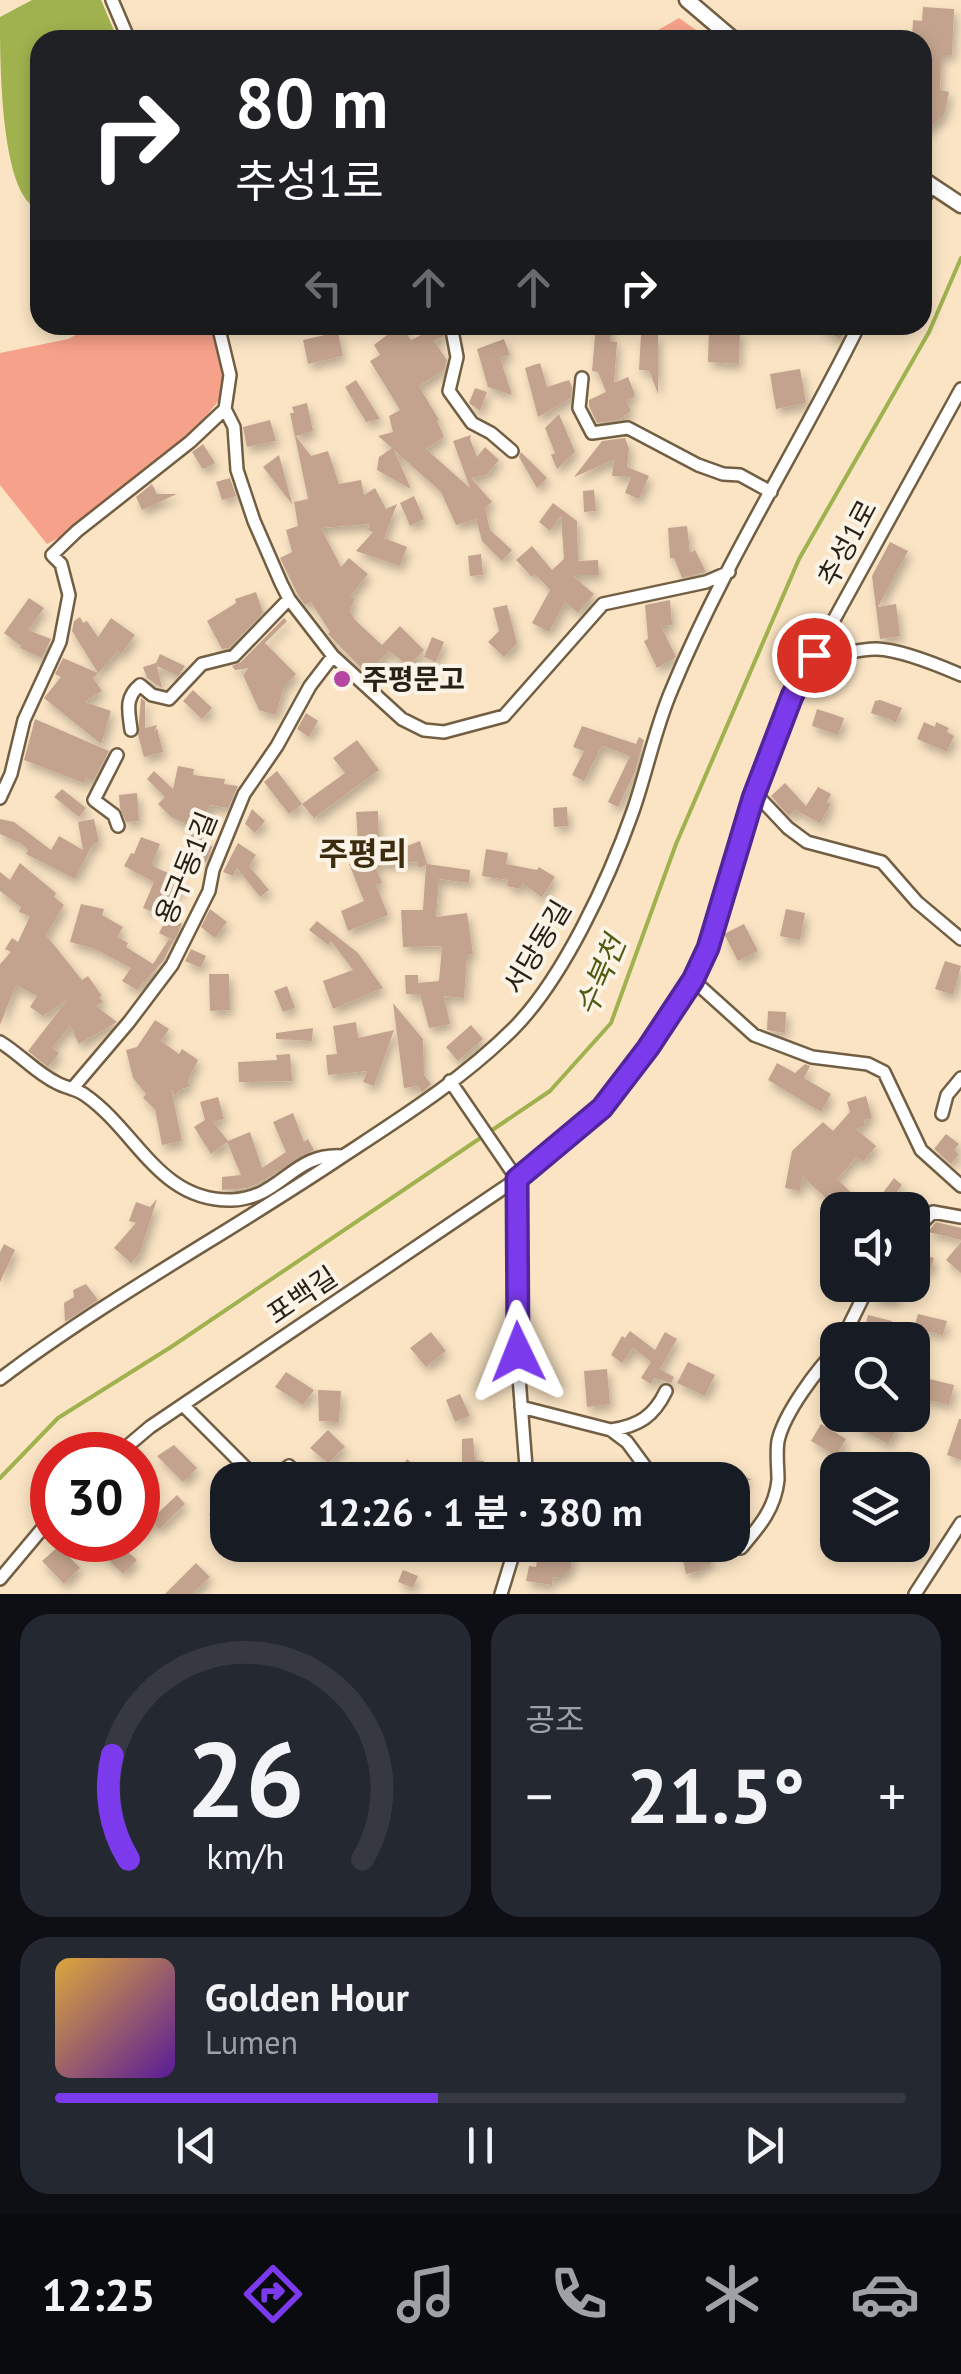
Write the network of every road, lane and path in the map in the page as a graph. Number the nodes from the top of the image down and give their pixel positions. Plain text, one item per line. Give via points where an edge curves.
1 (112, 0) edge
2 (688, 0) edge
3 (125, 30) edge
4 (722, 30) edge
5 (932, 185) edge
6 (961, 204) edge
7 (220, 335) edge
8 (453, 335) edge
9 (854, 335) edge
10 (582, 378) dead end
11 (961, 389) edge
12 (224, 409) junction
13 (512, 451) dead end
14 (771, 492) junction
15 (729, 572) junction
16 (289, 599) junction
17 (814, 655) junction
18 (333, 656) junction
19 (961, 675) edge
20 (131, 730) dead end
21 (117, 756) dead end
22 (756, 793) junction
23 (0, 798) edge
24 (118, 826) dead end
25 (961, 939) edge
26 (693, 980) junction
27 (0, 1042) edge
28 (961, 1078) edge
29 (450, 1081) junction
30 (72, 1088) junction
31 (942, 1114) dead end
32 (344, 1156) junction
33 (514, 1175) junction
34 (961, 1186) edge
35 (930, 1214) edge
36 (961, 1217) edge
37 (820, 1367) edge
38 (0, 1379) edge
39 (666, 1391) dead end
40 (184, 1405) junction
41 (521, 1406) junction
42 (612, 1430) junction
43 (144, 1432) edge
44 (240, 1462) edge
45 (526, 1462) edge
46 (642, 1462) edge
47 (961, 1524) edge
48 (750, 1537) edge
49 (30, 1543) edge
50 (511, 1562) edge
51 (0, 1579) edge
52 (501, 1594) edge
53 (915, 1594) edge

1 - 3 street
2 - 4 street
5 - 6 street
7 - 12 street via 230,376
8 - 13 street via 457,357 449,391 472,423
9 - 14 street, 서당동길
10 - 14 street via 579,408 592,433 628,428 698,465 740,475
11 - 17 street, 추성1로
12 - 16 street via 234,427 244,495
12 - 23 street via 52,554 69,594 60,642 24,720
14 - 15 street, 서당동길
15 - 18 street via 603,604 504,716 444,732 402,719
15 - 29 street, 서당동길 via 670,692 632,814 574,940 528,1012
16 - 18 street
16 - 20 street via 234,656 202,664 169,699 140,685 128,700
17 - 19 street via 880,649
17 - 22 street, 추성1로
18 - 30 street, 용구동1길 via 244,794 210,891 172,965
21 - 24 street via 94,800
22 - 25 street via 807,842 882,862
22 - 26 street, 추성1로
26 - 33 street, 추성1로 via 602,1108
26 - 34 street via 754,1035 812,1057 884,1072 921,1150
27 - 30 street
28 - 31 street
29 - 32 street, 서당동길
29 - 33 street
30 - 32 street via 174,1186 203,1197 256,1196 303,1162
32 - 38 street, 서당동길
33 - 40 street, 포백길
33 - 41 street
35 - 36 street
37 - 48 street via 782,1429 776,1493
39 - 42 street via 649,1416
40 - 43 street, 포백길
40 - 44 street
41 - 42 street
41 - 45 street
42 - 46 street
47 - 53 street
49 - 51 street
50 - 52 street

